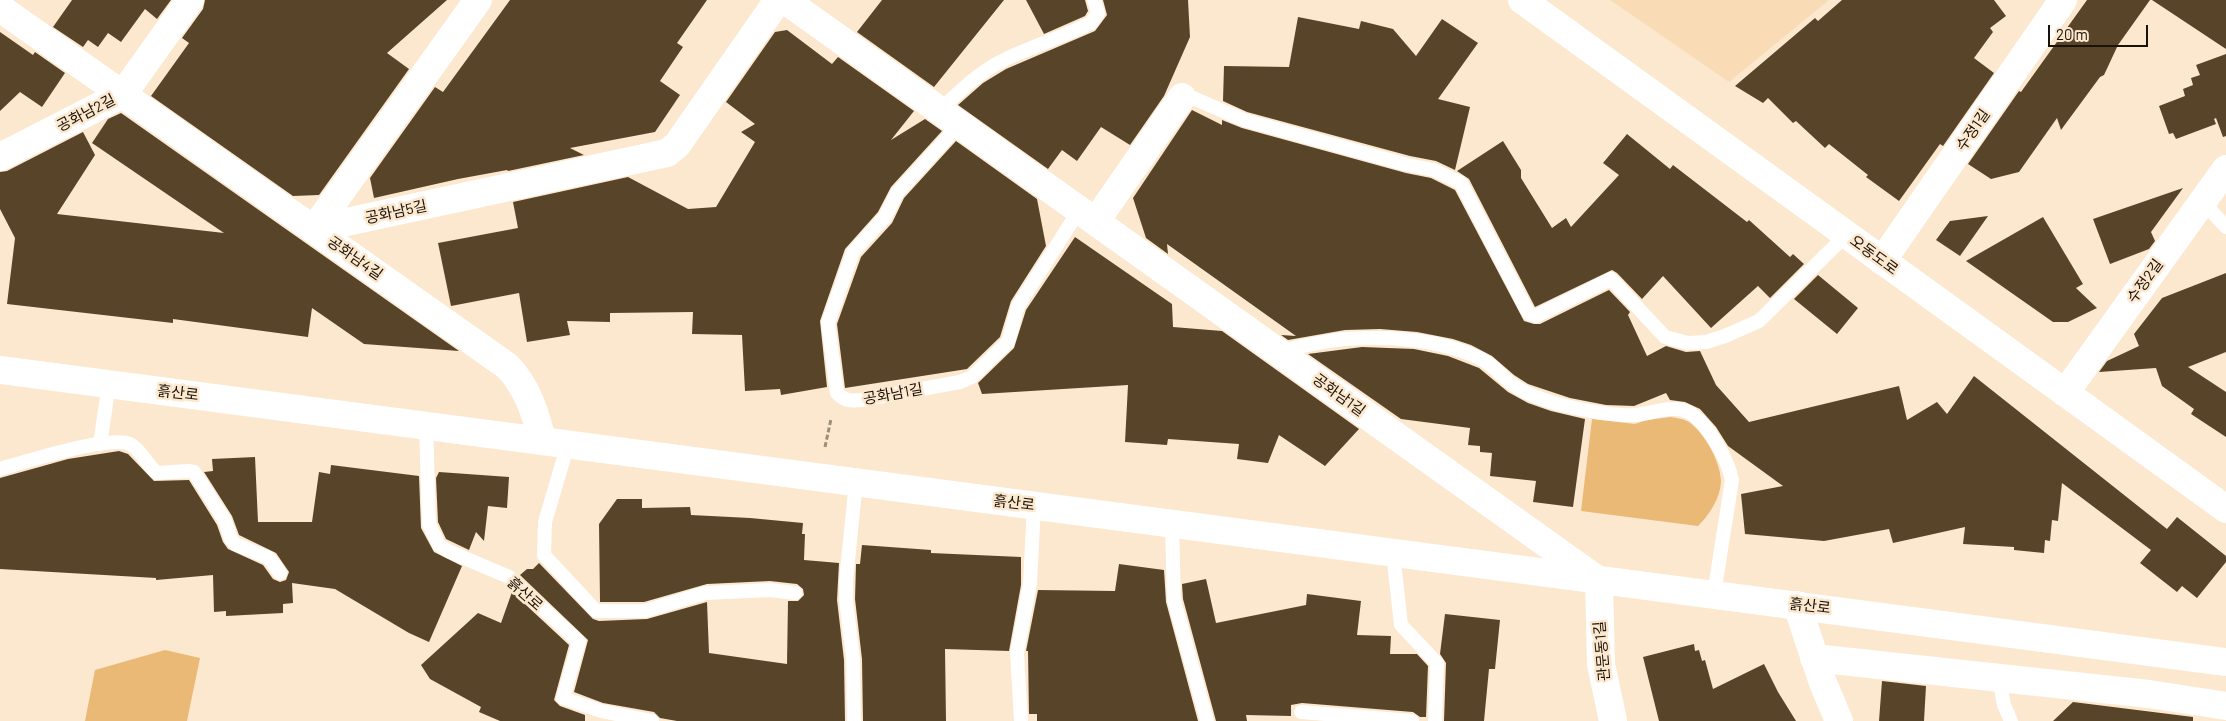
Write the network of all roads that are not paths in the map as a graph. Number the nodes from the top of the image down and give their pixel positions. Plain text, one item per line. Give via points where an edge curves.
1 (190, 0) edge
2 (478, 0) edge
3 (778, 0) edge
4 (785, 0) edge
5 (1094, 0) edge
6 (1522, 0) edge
7 (2063, 0) edge
8 (0, 8) edge
9 (124, 94) junction
10 (1182, 97) joint
11 (950, 117) junction
12 (0, 157) edge
13 (2226, 169) edge
14 (2202, 201) junction
15 (1088, 215) junction
16 (2226, 227) edge
17 (314, 229) junction
18 (1846, 235) junction
19 (1882, 261) junction
20 (1277, 351) junction
21 (0, 370) edge
22 (109, 384) junction
23 (2065, 393) junction
24 (426, 425) junction
25 (555, 443) junction
26 (100, 444) junction
27 (0, 469) edge
28 (856, 482) junction
29 (1034, 506) junction
30 (2226, 509) edge
31 (1172, 524) junction
32 (1393, 553) junction
33 (280, 573) dead end
34 (1599, 580) junction
35 (795, 593) dead end
36 (1714, 594) junction
37 (1797, 604) junction
38 (1814, 658) junction
39 (2226, 662) edge
40 (1999, 678) junction
41 (2226, 706) edge
42 (1301, 712) dead end
43 (652, 721) edge
44 (854, 721) edge
45 (1021, 721) edge
46 (1207, 721) edge
47 (1412, 721) edge
48 (1435, 721) edge
49 (1613, 721) edge
50 (1840, 721) edge
51 (2011, 721) edge

1 - 9 street, 공화남2길
2 - 17 street, 공화남4길
3 - 17 street, 공화남5길 via 677,145 667,153
4 - 11 street, 공화남1길
5 - 11 lane via 1098,12 1091,23 1004,60 984,72 964,87
6 - 18 street, 오동도로
7 - 19 street, 수정1길
8 - 9 street
9 - 12 street, 공화남2길
9 - 17 street
10 - 15 street
10 - 18 lane via 1193,98 1244,120 1434,170 1461,183 1529,314 1536,316 1611,279 1666,337 1688,343 1706,342 1764,317
11 - 15 street, 공화남1길
11 - 15 lane, 공화남1길 via 897,193 885,217 856,247 850,258 828,323 837,393 843,399 850,402 972,377 1008,342 1018,306
13 - 14 street, 수정2길
14 - 16 lane
14 - 23 street, 수정2길
15 - 20 street, 공화남1길
17 - 25 street, 공화남4길 via 507,366 527,395 538,425
18 - 19 street, 오동도로
19 - 23 street, 오동도로
20 - 34 street, 공화남1길
20 - 36 lane via 1344,340 1378,338 1416,342 1449,348 1483,360 1517,388 1575,408 1635,415 1685,410 1715,441 1730,468 1732,480
21 - 22 street, 흙산로
22 - 24 street, 흙산로
22 - 26 lane
23 - 30 street, 오동도로
24 - 25 street, 흙산로
24 - 43 lane, 흙산로 via 429,524 439,545 508,577 578,642 563,698 601,711
25 - 28 street, 흙산로
25 - 35 lane via 544,556 596,611 645,611 705,593 770,590
26 - 27 lane
26 - 33 lane via 130,444 157,473 194,472 225,521 235,544 268,558
28 - 29 street, 흙산로
28 - 44 lane via 846,580
29 - 31 street, 흙산로
29 - 45 lane via 1030,583 1017,653
31 - 32 street, 흙산로
31 - 46 lane via 1174,600
32 - 34 street, 흙산로
32 - 48 lane via 1401,625 1436,663
34 - 36 street, 흙산로
34 - 49 street, 관문동1길 via 1601,664
36 - 37 street, 흙산로
37 - 38 street
37 - 39 street, 흙산로
38 - 40 street
38 - 50 street
40 - 41 street
40 - 51 lane
42 - 47 lane

